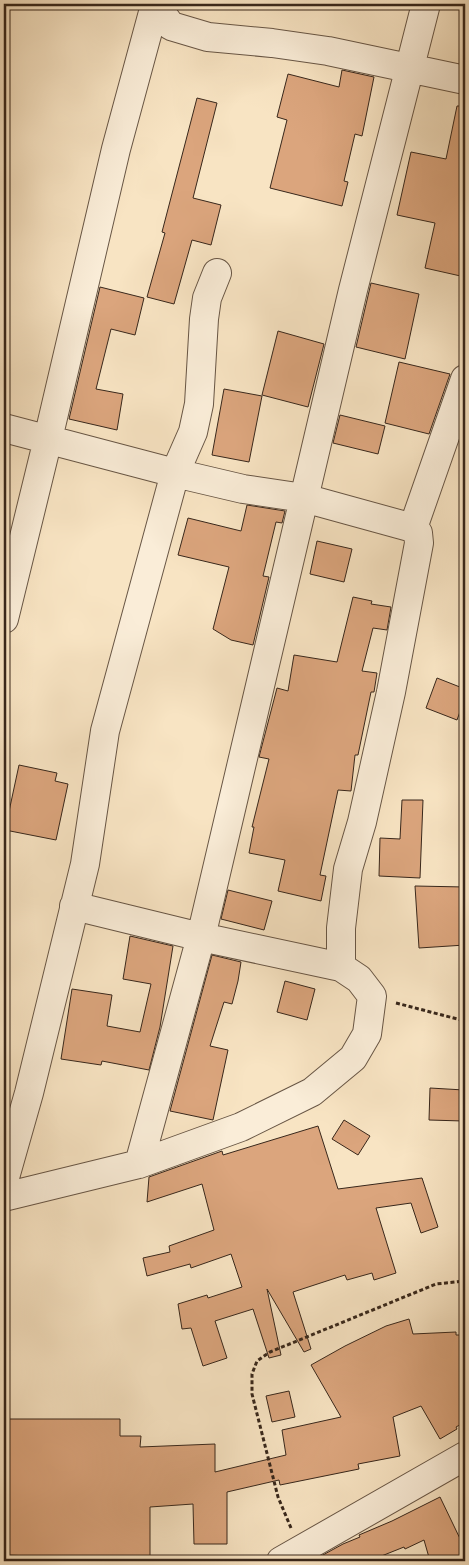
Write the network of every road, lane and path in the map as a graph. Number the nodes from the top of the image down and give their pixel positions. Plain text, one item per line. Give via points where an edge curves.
1 (155, 4) edge
2 (426, 4) edge
3 (408, 69) junction
4 (465, 80) edge
5 (217, 273) dead end
6 (465, 379) edge
7 (4, 428) edge
8 (48, 439) junction
9 (175, 472) junction
10 (304, 498) junction
11 (413, 528) junction
12 (4, 618) edge
13 (74, 906) junction
14 (201, 937) junction
15 (341, 967) junction
16 (372, 996) junction
17 (465, 1021) edge
18 (139, 1164) junction
19 (4, 1181) edge
20 (4, 1197) edge
21 (465, 1282) edge
22 (465, 1456) edge
23 (290, 1555) edge

1 - 3 street via 170,26 208,37 328,51
1 - 8 street via 116,149
2 - 3 street
3 - 4 street
3 - 10 street
5 - 9 street via 207,298 204,319 199,404 193,432
6 - 11 street
7 - 8 street
8 - 9 street
8 - 12 street
9 - 10 street via 243,489
9 - 13 street via 105,731 85,864
10 - 11 street
10 - 14 street
11 - 15 street via 418,533 419,542 391,692 362,822 348,869 340,928
13 - 14 street
13 - 19 street via 29,1093
14 - 15 street
14 - 18 street
15 - 16 street via 359,979
16 - 17 path
16 - 18 street via 368,1034 353,1058 312,1092 241,1127
18 - 20 street
21 - 23 path via 436,1284 270,1352 257,1361 252,1374 252,1394
22 - 23 street

